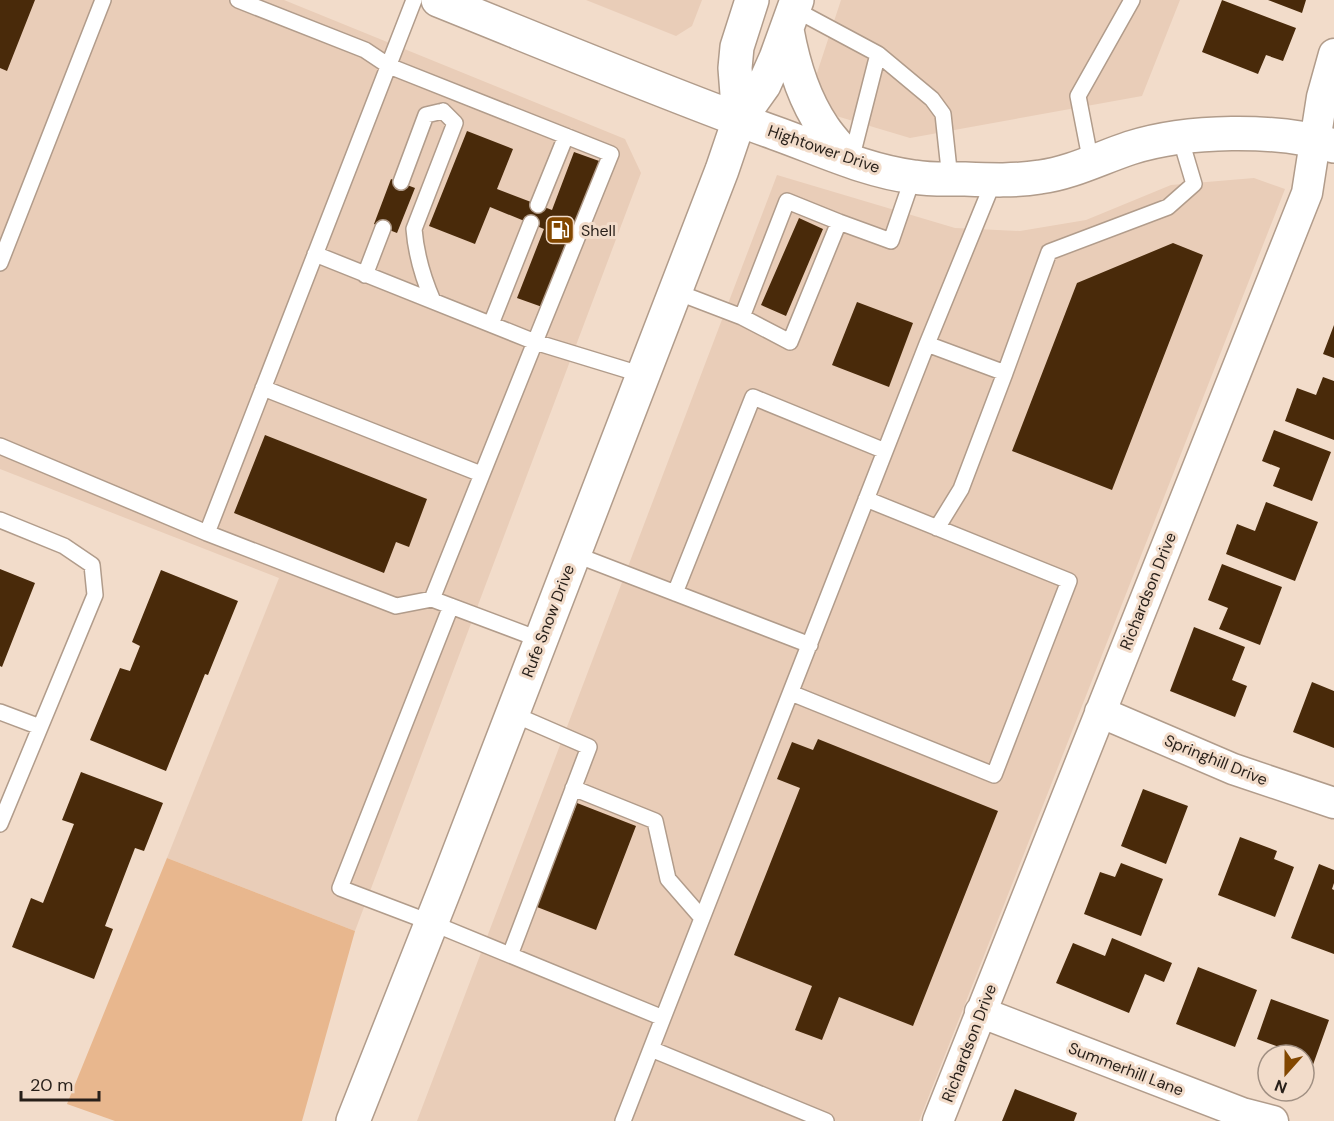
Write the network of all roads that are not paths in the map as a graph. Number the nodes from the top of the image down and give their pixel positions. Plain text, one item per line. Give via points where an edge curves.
1 (103, 0) edge
2 (238, 0) edge
3 (414, 0) edge
4 (438, 0) edge
5 (752, 0) edge
6 (1132, 0) edge
7 (793, 13) edge
8 (878, 54) junction
9 (1334, 54) edge
10 (388, 66) junction
11 (451, 91) junction
12 (443, 111) junction
13 (739, 120) junction
14 (566, 136) junction
15 (1180, 137) junction
16 (1325, 143) edge
17 (851, 161) junction
18 (1091, 163) junction
19 (913, 177) junction
20 (950, 179) junction
21 (994, 180) junction
22 (401, 182) dead end
23 (546, 199) dead end
24 (839, 222) junction
25 (535, 227) dead end
26 (383, 228) dead end
27 (315, 254) junction
28 (0, 263) edge
29 (365, 275) junction
30 (674, 291) junction
31 (433, 301) junction
32 (742, 317) junction
33 (491, 324) junction
34 (535, 342) junction
35 (927, 344) junction
36 (1005, 372) junction
37 (643, 375) junction
38 (263, 388) junction
39 (0, 446) edge
40 (885, 451) junction
41 (481, 474) junction
42 (866, 499) junction
43 (0, 520) edge
44 (937, 528) junction
45 (207, 533) junction
46 (574, 554) junction
47 (675, 593) junction
48 (432, 599) junction
49 (451, 606) junction
50 (541, 640) junction
51 (810, 645) junction
52 (791, 693) junction
53 (0, 712) edge
54 (1100, 712) junction
55 (513, 714) junction
56 (40, 727) junction
57 (573, 788) junction
58 (1334, 803) edge
59 (0, 824) edge
60 (702, 918) junction
61 (432, 923) junction
62 (510, 956) junction
63 (980, 1012) junction
64 (663, 1018) junction
65 (651, 1049) junction
66 (629, 1119) edge
67 (353, 1121) edge
68 (826, 1121) edge
69 (938, 1121) edge
70 (1273, 1121) edge

1 - 28 lane
2 - 10 lane via 365,50
3 - 10 lane
4 - 13 main road, Hightower Drive
5 - 13 main road, Rufe Snow Drive via 737,47
6 - 18 lane via 1078,96
7 - 8 lane
7 - 13 main road, Rufe Snow Drive via 764,85
7 - 17 main road via 791,57 822,126
8 - 17 lane
8 - 20 lane via 932,99 943,114
9 - 16 street, Richardson Drive via 1322,97
10 - 11 lane
10 - 27 lane
11 - 12 lane
11 - 14 lane
12 - 22 lane via 426,115
12 - 31 lane via 455,123 414,229 423,279
13 - 17 main road, Hightower Drive
13 - 30 main road, Rufe Snow Drive
14 - 23 lane via 559,173
14 - 34 lane via 611,154
15 - 16 main road, Hightower Drive via 1288,136
15 - 18 main road, Hightower Drive via 1131,148
15 - 36 lane via 1194,184 1168,207 1049,252
16 - 54 street, Richardson Drive
17 - 19 main road, Hightower Drive
18 - 21 main road, Hightower Drive via 1041,177
19 - 20 main road, Hightower Drive
19 - 24 lane via 891,241
20 - 21 main road, Hightower Drive
21 - 35 lane
24 - 32 lane via 787,201
24 - 32 lane via 790,342
25 - 33 lane via 513,288
26 - 29 lane
27 - 29 lane
27 - 38 lane
29 - 31 lane
30 - 32 lane
30 - 37 main road, Rufe Snow Drive
31 - 33 lane
33 - 34 lane
34 - 37 lane
34 - 41 lane
35 - 36 lane
35 - 40 lane
36 - 44 lane via 961,489
37 - 46 main road, Rufe Snow Drive
38 - 41 lane
38 - 45 lane
39 - 45 lane
40 - 42 lane
40 - 47 lane via 753,397
41 - 48 lane
42 - 44 lane
42 - 51 lane
43 - 56 lane via 64,546 92,565 95,595
44 - 52 lane via 1069,581 994,775
45 - 48 lane via 396,606
46 - 47 lane
46 - 50 main road, Rufe Snow Drive
47 - 51 lane
48 - 49 lane
49 - 50 lane
49 - 61 lane via 340,888
50 - 55 main road, Rufe Snow Drive
51 - 52 lane
52 - 60 lane
53 - 56 lane
54 - 58 street, Springhill Drive via 1233,769
54 - 63 street, Richardson Drive
55 - 57 lane via 589,747
55 - 61 main road, Rufe Snow Drive
56 - 59 lane
57 - 60 lane via 654,821 668,879
57 - 62 lane
60 - 64 lane
61 - 62 lane
61 - 67 main road, Rufe Snow Drive
62 - 64 lane
63 - 69 street, Richardson Drive
63 - 70 street, Summerhill Lane via 1242,1113
64 - 65 lane
65 - 66 lane
65 - 68 lane

